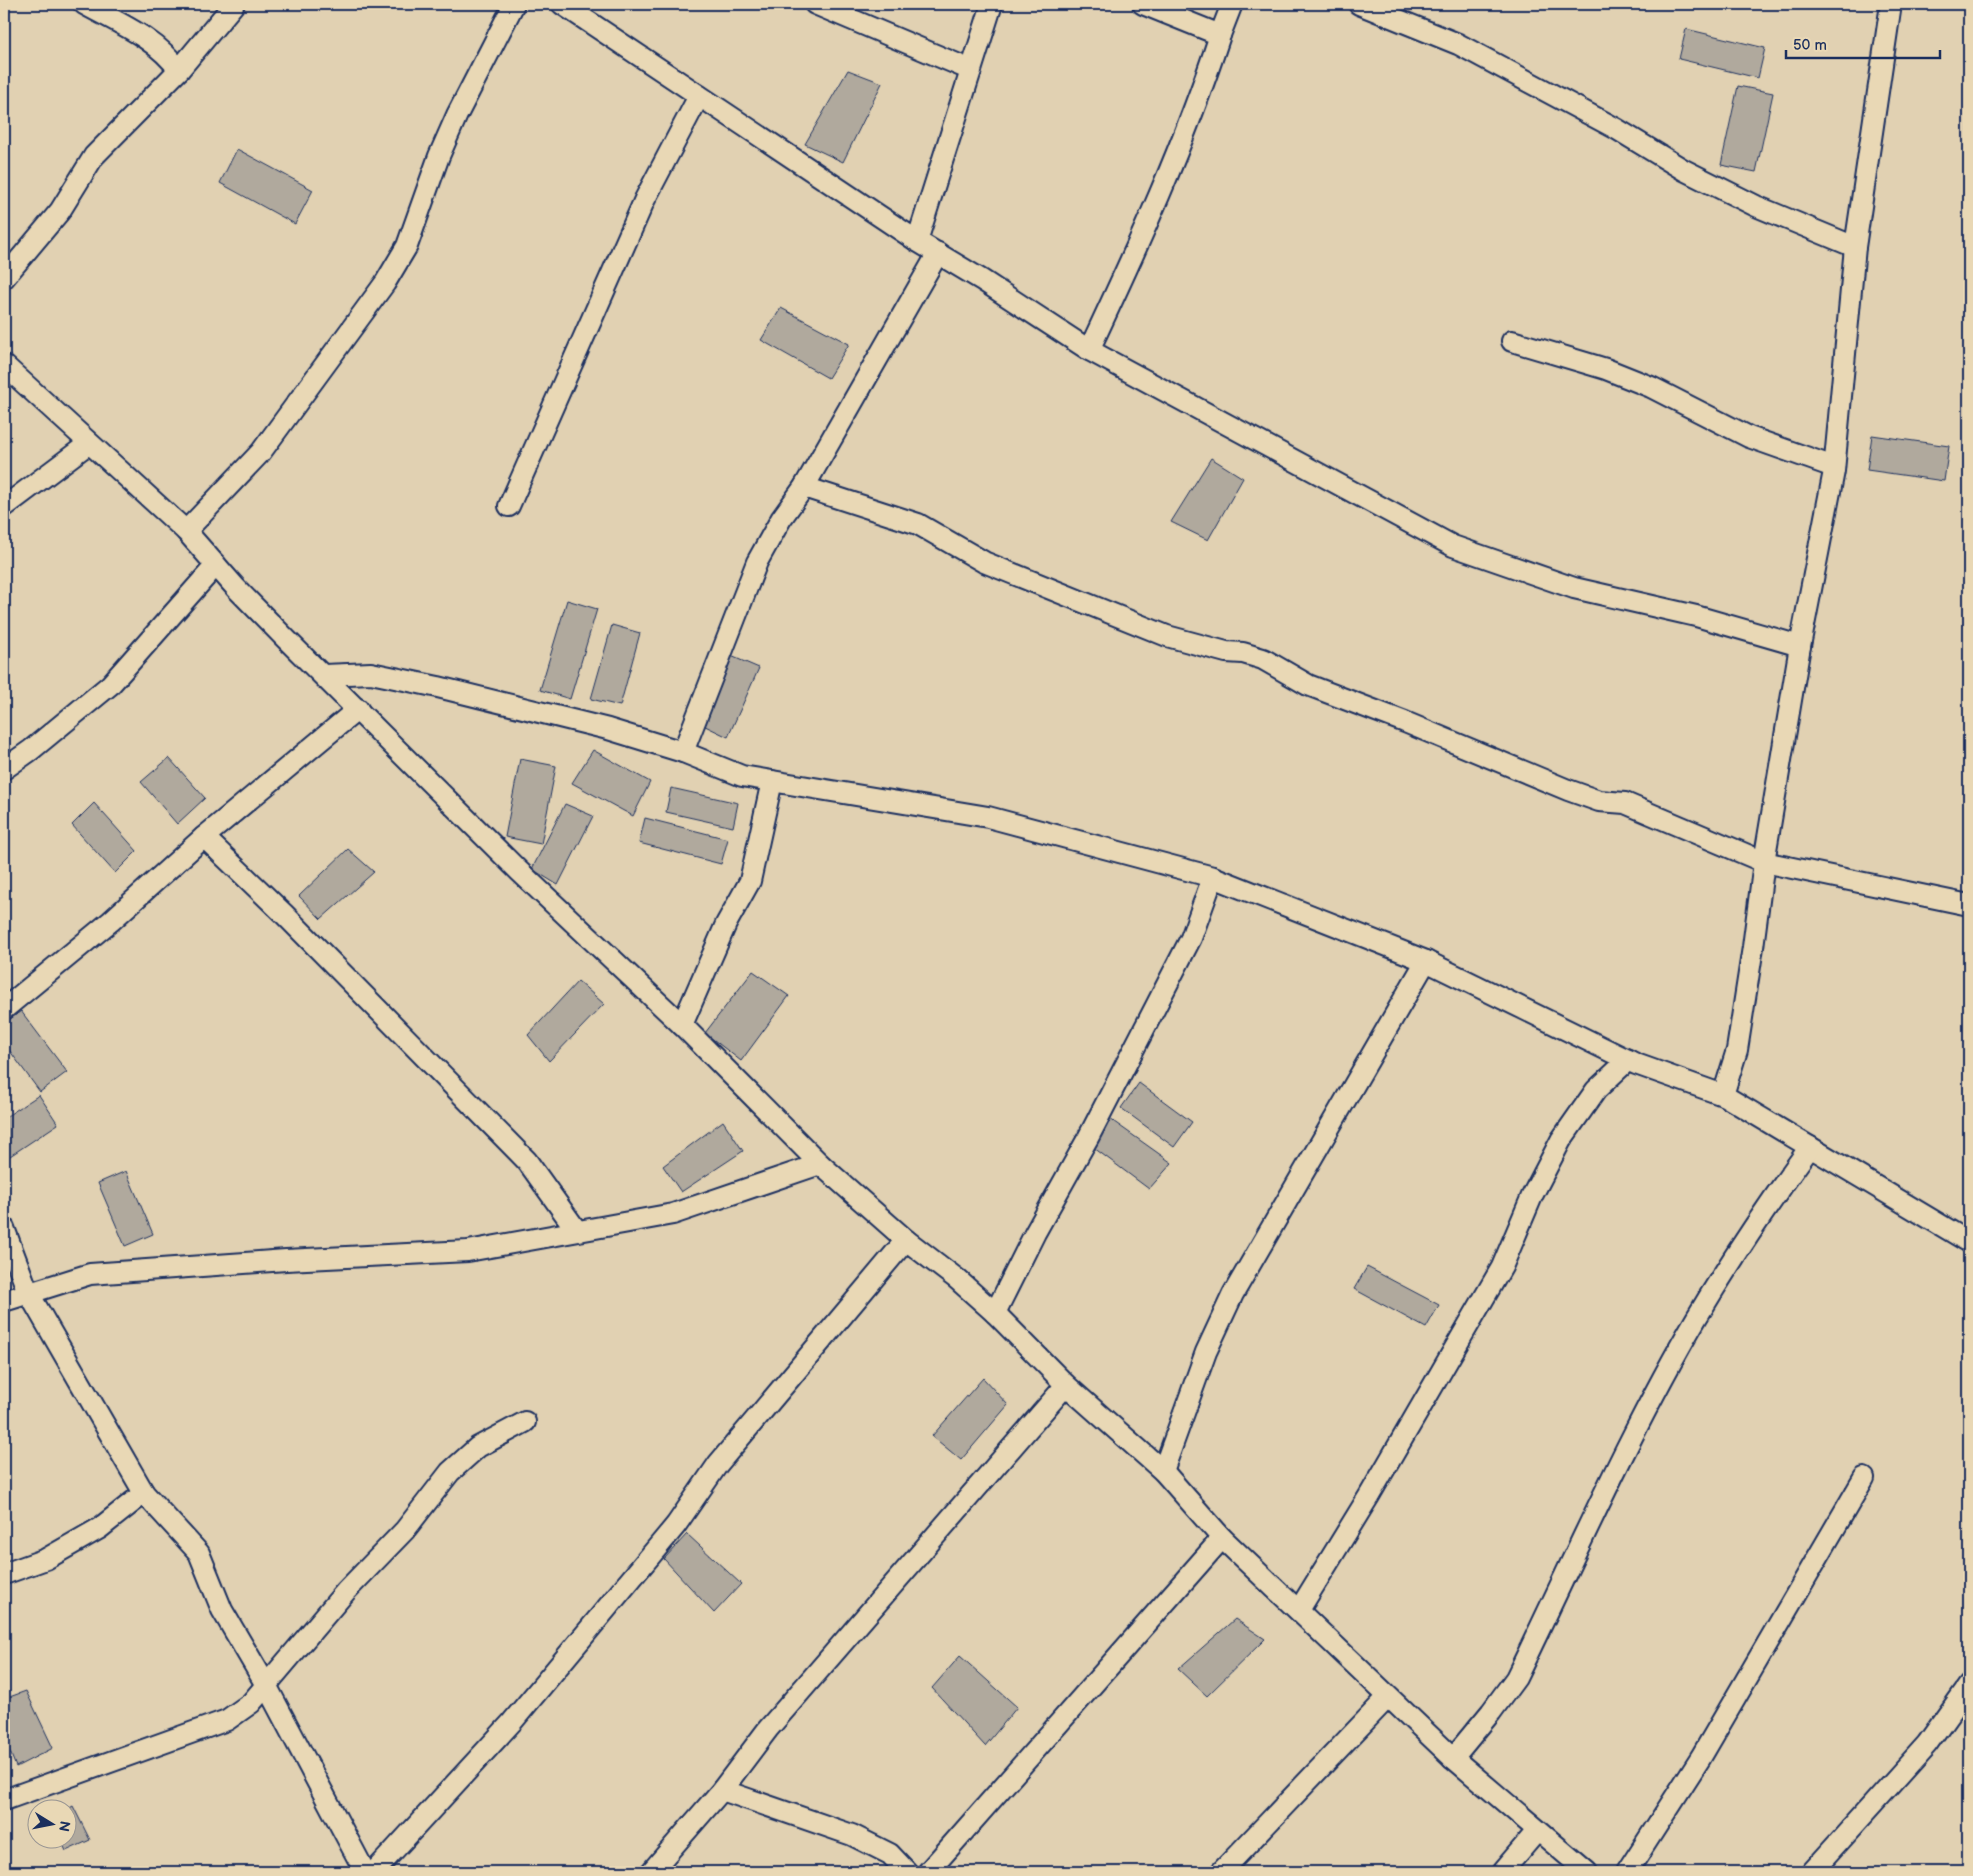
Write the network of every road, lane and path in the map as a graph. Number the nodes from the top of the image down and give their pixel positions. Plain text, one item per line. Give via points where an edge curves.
1 (84, 4) edge
2 (234, 4) edge
3 (514, 4) edge
4 (562, 4) edge
5 (815, 4) edge
6 (992, 4) edge
7 (1143, 4) edge
8 (1232, 4) edge
9 (1359, 4) edge
10 (1891, 4) edge
11 (1220, 35) junction
12 (179, 70) junction
13 (971, 70) junction
14 (699, 96) junction
15 (917, 241) junction
16 (1855, 247) junction
17 (938, 253) junction
18 (4, 278) edge
19 (1512, 341) dead end
20 (1089, 350) junction
21 (4, 365) edge
22 (88, 444) junction
23 (1834, 467) junction
24 (804, 487) junction
25 (509, 506) dead end
26 (4, 507) edge
27 (186, 531) junction
28 (216, 566) junction
29 (1800, 646) junction
30 (324, 675) junction
31 (358, 709) junction
32 (683, 752) junction
33 (4, 769) edge
34 (772, 781) junction
35 (204, 836) junction
36 (1764, 862) junction
37 (1213, 877) junction
38 (1969, 905) edge
39 (1426, 960) junction
40 (4, 1009) edge
41 (682, 1025) junction
42 (1628, 1060) junction
43 (1723, 1094) junction
44 (1810, 1147) junction
45 (820, 1164) junction
46 (4, 1228) edge
47 (577, 1231) junction
48 (906, 1240) junction
49 (1969, 1242) edge
50 (28, 1292) junction
51 (4, 1302) edge
52 (995, 1313) junction
53 (1066, 1385) junction
54 (525, 1422) dead end
55 (1163, 1471) junction
56 (1864, 1478) dead end
57 (144, 1493) junction
58 (1222, 1538) junction
59 (4, 1574) edge
60 (1299, 1610) junction
61 (266, 1685) junction
62 (1969, 1685) edge
63 (1388, 1696) junction
64 (1453, 1758) junction
65 (722, 1790) junction
66 (4, 1800) edge
67 (1537, 1831) junction
68 (365, 1872) edge
69 (374, 1872) edge
70 (651, 1872) edge
71 (907, 1872) edge
72 (928, 1872) edge
73 (1221, 1872) edge
74 (1502, 1872) edge
75 (1588, 1872) edge
76 (1627, 1872) edge
77 (1812, 1872) edge

1 - 12 street via 155,44
2 - 12 street
3 - 27 street via 457,115 407,246 385,283 261,452
4 - 14 street
5 - 13 street
6 - 13 street
7 - 11 street
8 - 11 street
9 - 16 street via 1458,44 1615,128 1684,170 1756,206
10 - 16 street
11 - 20 street via 1195,112 1147,228
12 - 18 street via 94,156 60,211
13 - 15 street
14 - 15 street
14 - 25 street via 645,199
15 - 17 street
16 - 23 street
17 - 20 street
17 - 24 street
19 - 23 street via 1606,369 1749,438
20 - 29 street via 1453,546 1574,588 1696,616
21 - 22 street
22 - 26 street
22 - 27 street
23 - 29 street
24 - 32 street via 757,562
24 - 36 street via 918,524 984,562 1168,636 1263,659 1308,685 1568,790 1599,801 1625,803
27 - 28 street
28 - 30 street
28 - 33 street via 110,685
29 - 36 street
30 - 31 street
30 - 32 street via 371,673 438,686 608,729
31 - 35 street
31 - 41 street via 519,871
32 - 34 street via 742,776
34 - 37 street via 988,817
34 - 41 street via 750,881 726,924
35 - 40 street via 111,921
35 - 47 street via 527,1160
36 - 38 street
36 - 43 street via 1738,1040
37 - 39 street
37 - 52 street via 1190,938
39 - 42 street
39 - 55 street via 1234,1294 1203,1360
41 - 45 street
42 - 43 street
42 - 60 street via 1596,1090 1561,1140 1532,1196 1502,1267
43 - 44 street
44 - 49 street
44 - 64 street via 1760,1216 1697,1317 1636,1430 1516,1678
45 - 47 street via 673,1214
45 - 48 street
46 - 50 street
47 - 50 street via 468,1251 90,1274
48 - 52 street
48 - 69 street via 718,1464 676,1525 512,1722
50 - 51 street
50 - 57 street
52 - 53 street
53 - 55 street
53 - 65 street via 768,1729
54 - 61 street via 478,1447 450,1472 405,1530 346,1591
55 - 58 street
56 - 76 street via 1701,1756
57 - 59 street via 100,1528 46,1560
57 - 61 street via 199,1553 222,1610
58 - 60 street
58 - 72 street
60 - 63 street
61 - 66 street via 251,1703 227,1720
61 - 68 street
62 - 77 street via 1928,1744
63 - 64 street
63 - 73 street
64 - 67 street
65 - 70 street
65 - 71 street via 852,1834 890,1854
67 - 74 street
67 - 75 street

